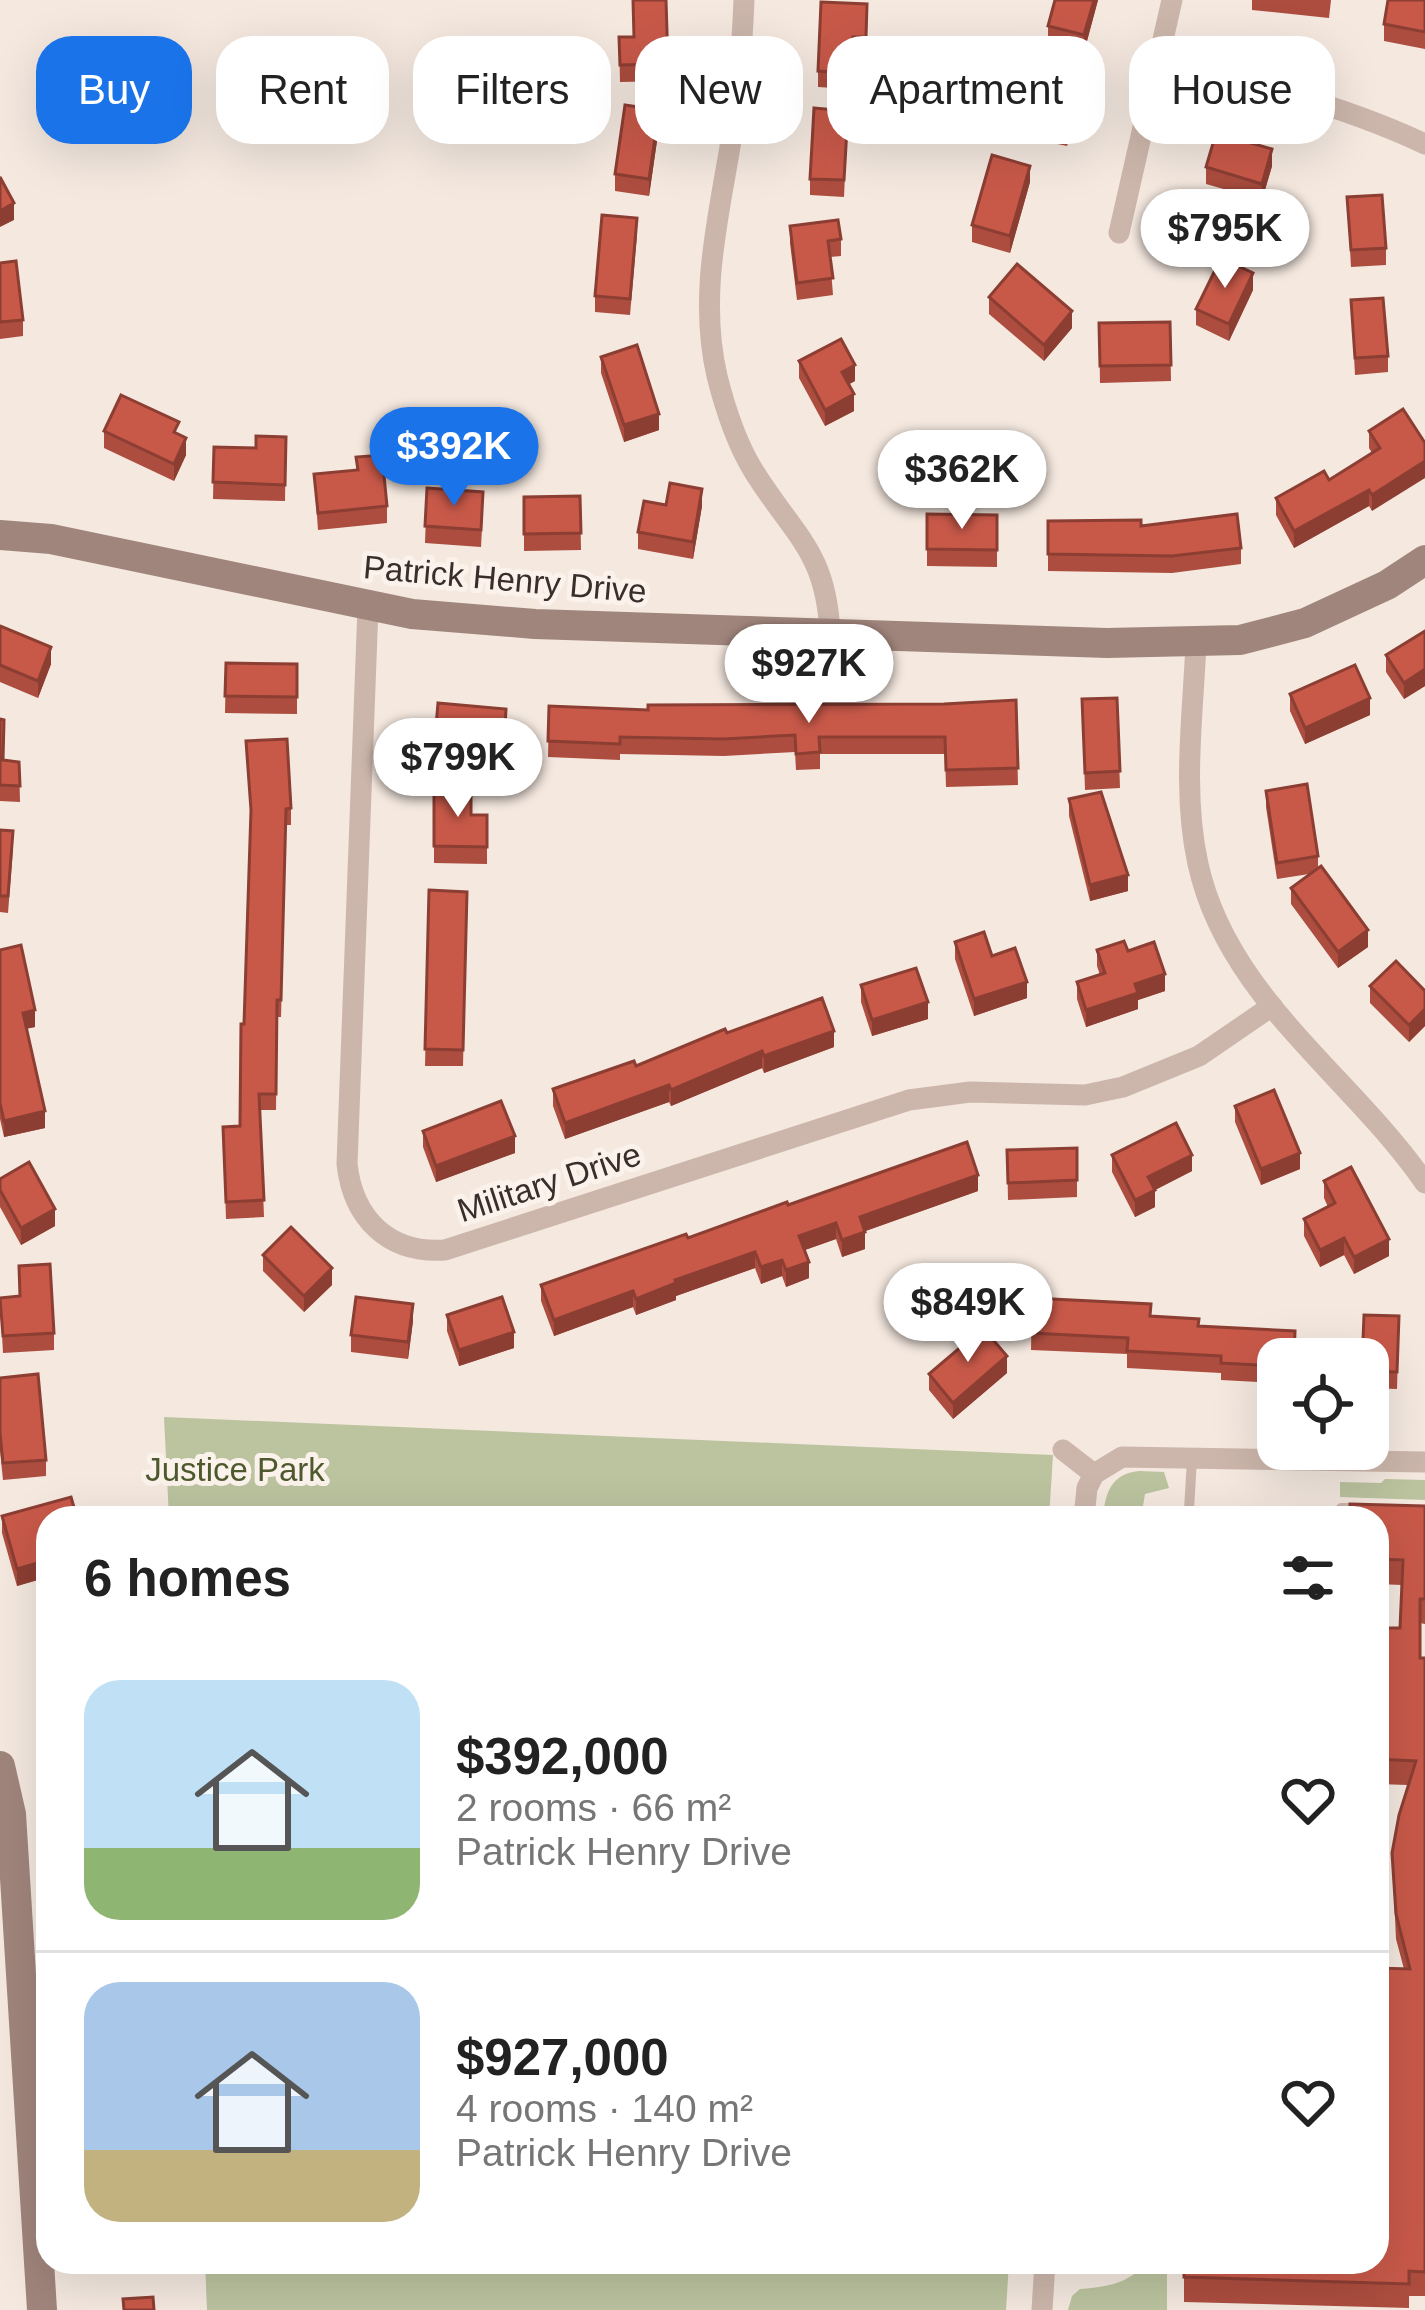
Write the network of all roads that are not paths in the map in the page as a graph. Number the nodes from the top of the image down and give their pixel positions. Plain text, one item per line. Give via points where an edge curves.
1 (744, 0) edge
2 (1172, 0) edge
3 (1164, 36) edge
4 (1335, 110) edge
5 (1139, 144) edge
6 (1425, 144) edge
7 (1119, 233) dead end
8 (0, 535) edge
9 (1425, 560) edge
10 (368, 607) junction
11 (830, 633) junction
12 (1196, 643) junction
13 (1272, 1006) junction
14 (1425, 1183) edge
15 (1063, 1450) dead end
16 (1192, 1456) junction
17 (1425, 1462) edge
18 (1094, 1474) junction
19 (1085, 1506) edge
20 (1189, 1506) edge
21 (0, 1766) edge
22 (9, 1900) edge
23 (36, 2235) edge
24 (39, 2274) edge
25 (1044, 2274) edge
26 (42, 2310) edge
27 (1042, 2310) edge

1 - 11 street via 710,259 714,359 750,465 821,572
2 - 3 street
4 - 6 street
5 - 7 street
8 - 10 street, Patrick Henry Drive
9 - 12 street, Patrick Henry Drive via 1305,623
10 - 11 street, Patrick Henry Drive via 536,624
10 - 13 street, Military Drive via 347,1164 359,1210 406,1248 445,1250 909,1100 1123,1087 1199,1056
11 - 12 street, Patrick Henry Drive
12 - 13 street via 1190,810 1198,864 1232,952
13 - 14 street
15 - 18 street
16 - 17 street
16 - 18 street via 1122,1456
16 - 20 lane
18 - 19 street
21 - 22 street via 11,1814
22 - 23 street
24 - 26 street
25 - 27 street

